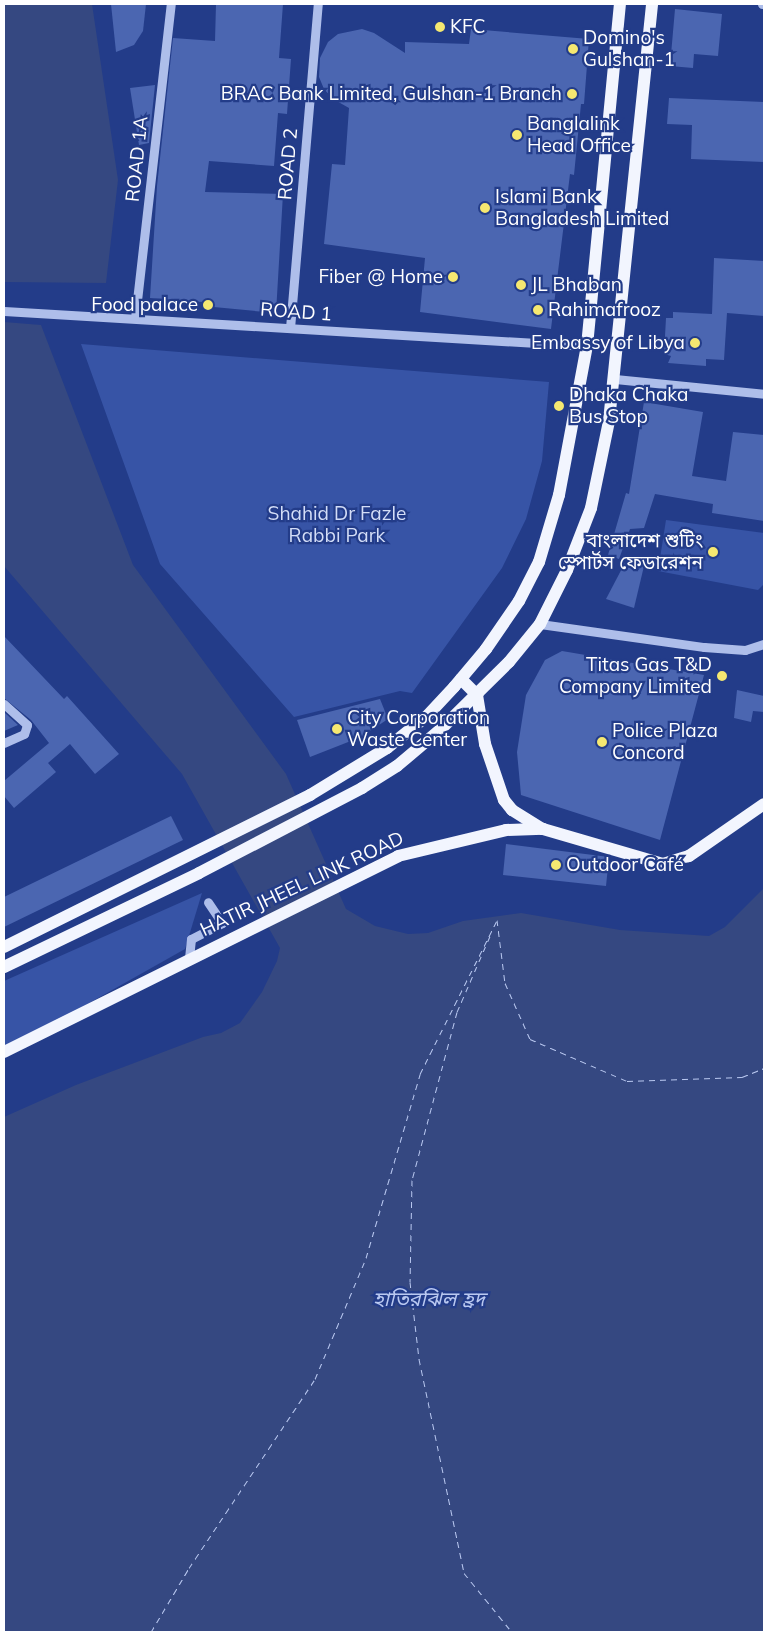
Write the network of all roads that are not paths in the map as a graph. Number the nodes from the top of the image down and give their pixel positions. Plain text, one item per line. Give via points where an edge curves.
1 (171, 4) edge
2 (318, 4) edge
3 (620, 4) edge
4 (652, 4) edge
5 (4, 311) edge
6 (136, 318) junction
7 (290, 328) junction
8 (587, 346) junction
9 (615, 379) junction
10 (764, 394) edge
11 (540, 624) junction
12 (764, 644) edge
13 (461, 679) junction
14 (476, 695) junction
15 (4, 704) edge
16 (4, 743) edge
17 (764, 804) edge
18 (543, 829) junction
19 (208, 902) dead end
20 (4, 947) edge
21 (189, 958) junction
22 (4, 967) edge
23 (4, 1052) edge

1 - 6 street, ROAD 1A
2 - 7 street, ROAD 2
3 - 8 main road
4 - 9 main road
5 - 6 street, ROAD 1
6 - 7 street, ROAD 1
7 - 8 street, ROAD 1
8 - 13 main road via 559,495 538,562 519,601
9 - 10 street
9 - 11 main road via 591,508 567,570
11 - 12 street via 704,647 745,650
11 - 14 main road
13 - 14 main road
13 - 20 main road via 427,716 387,748 310,795
14 - 18 main road via 486,744 504,800 512,810
14 - 22 main road via 396,766 319,812
15 - 16 street via 27,726 24,734
17 - 18 main road, HATIR JHEEL LINK ROAD via 689,856 663,864
18 - 21 main road, HATIR JHEEL LINK ROAD via 506,830 398,856
19 - 21 street via 222,923 191,939
21 - 23 main road, HATIR JHEEL LINK ROAD

